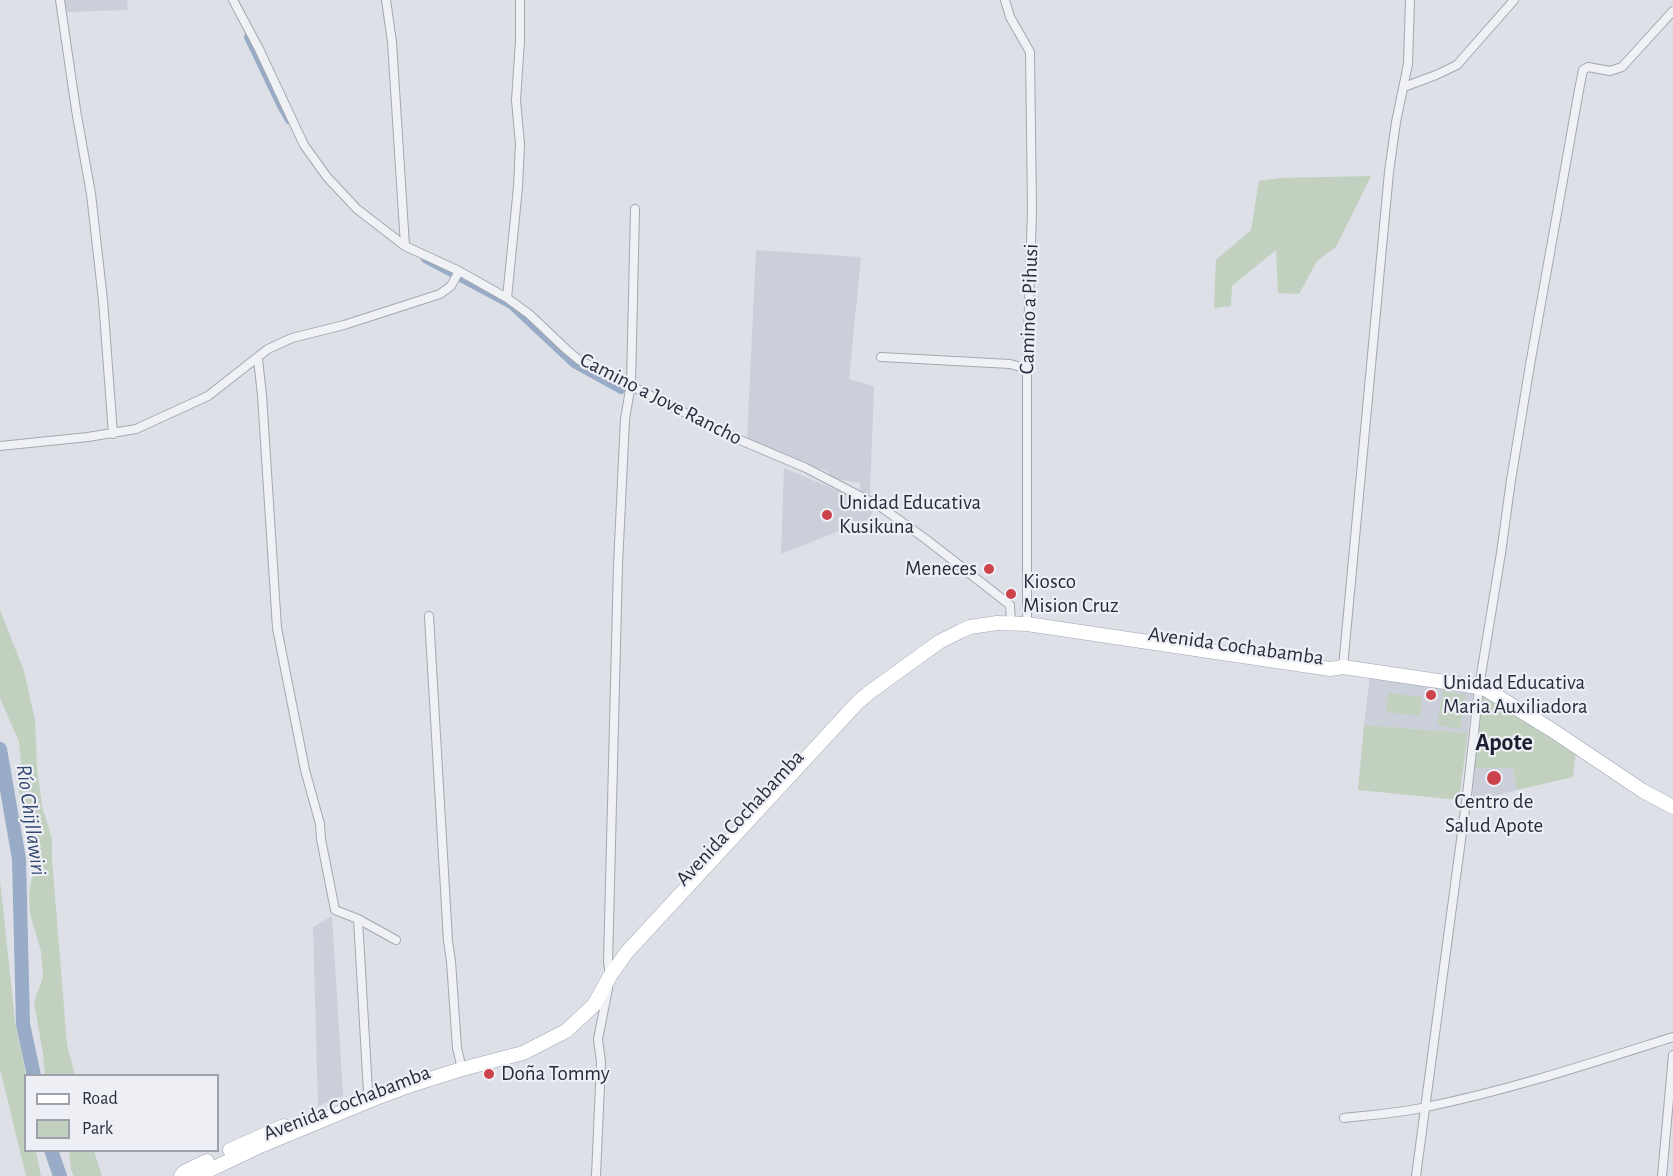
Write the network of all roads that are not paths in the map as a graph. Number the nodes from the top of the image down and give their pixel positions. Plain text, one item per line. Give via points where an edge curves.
1 (60, 0) edge
2 (233, 0) edge
3 (386, 0) edge
4 (520, 0) edge
5 (1005, 0) edge
6 (1410, 0) edge
7 (1514, 0) edge
8 (1673, 11) edge
9 (1404, 87) junction
10 (634, 209) dead end
11 (405, 246) junction
12 (459, 271) junction
13 (507, 298) junction
14 (881, 357) dead end
15 (258, 358) junction
16 (1027, 369) junction
17 (631, 384) junction
18 (113, 434) junction
19 (0, 446) edge
20 (429, 616) dead end
21 (1011, 619) junction
22 (1027, 620) junction
23 (1343, 667) junction
24 (1479, 687) junction
25 (1673, 807) edge
26 (358, 919) junction
27 (396, 940) dead end
28 (609, 969) junction
29 (1673, 1037) edge
30 (1673, 1055) edge
31 (460, 1065) junction
32 (369, 1096) junction
33 (1424, 1108) junction
34 (1344, 1118) dead end
35 (180, 1176) edge
36 (197, 1176) edge
37 (596, 1176) edge
38 (1416, 1176) edge
39 (1662, 1176) edge

1 - 18 street via 91,194
2 - 11 street, Camino a Jove Rancho via 304,145 357,209
3 - 11 street
4 - 13 street via 516,100 520,144
5 - 16 street, Camino a Pihusi via 1030,52 1032,210
6 - 9 street
7 - 9 street via 1457,65
8 - 24 street via 1622,66 1610,71 1588,67 1583,70 1530,365
9 - 23 street via 1389,172
10 - 17 street
11 - 12 street, Camino a Jove Rancho
12 - 13 street, Camino a Jove Rancho
12 - 15 street via 440,294 292,338
13 - 17 street, Camino a Jove Rancho via 579,360
14 - 16 street via 1010,364
15 - 18 street via 208,396 136,429
15 - 26 street via 277,628 335,910
16 - 22 street, Camino a Pihusi
17 - 21 street, Camino a Jove Rancho via 881,507 1010,605
17 - 28 street via 625,419 618,566
18 - 19 street
20 - 31 street via 448,941
21 - 22 main road, Avenida Cochabamba
21 - 28 main road, Avenida Cochabamba via 954,634 858,702
22 - 23 main road, Avenida Cochabamba via 1333,660
23 - 24 main road, Avenida Cochabamba
24 - 25 main road, Avenida Cochabamba
24 - 33 street
26 - 27 street
26 - 32 street
28 - 31 main road, Avenida Cochabamba via 594,1005 566,1031 523,1053
28 - 37 street via 598,1039 601,1062
29 - 33 street via 1535,1081
30 - 39 street
31 - 32 main road, Avenida Cochabamba via 411,1085
32 - 35 main road, Avenida Cochabamba via 256,1138
32 - 36 main road, Avenida Cochabamba
33 - 34 street
33 - 38 street

